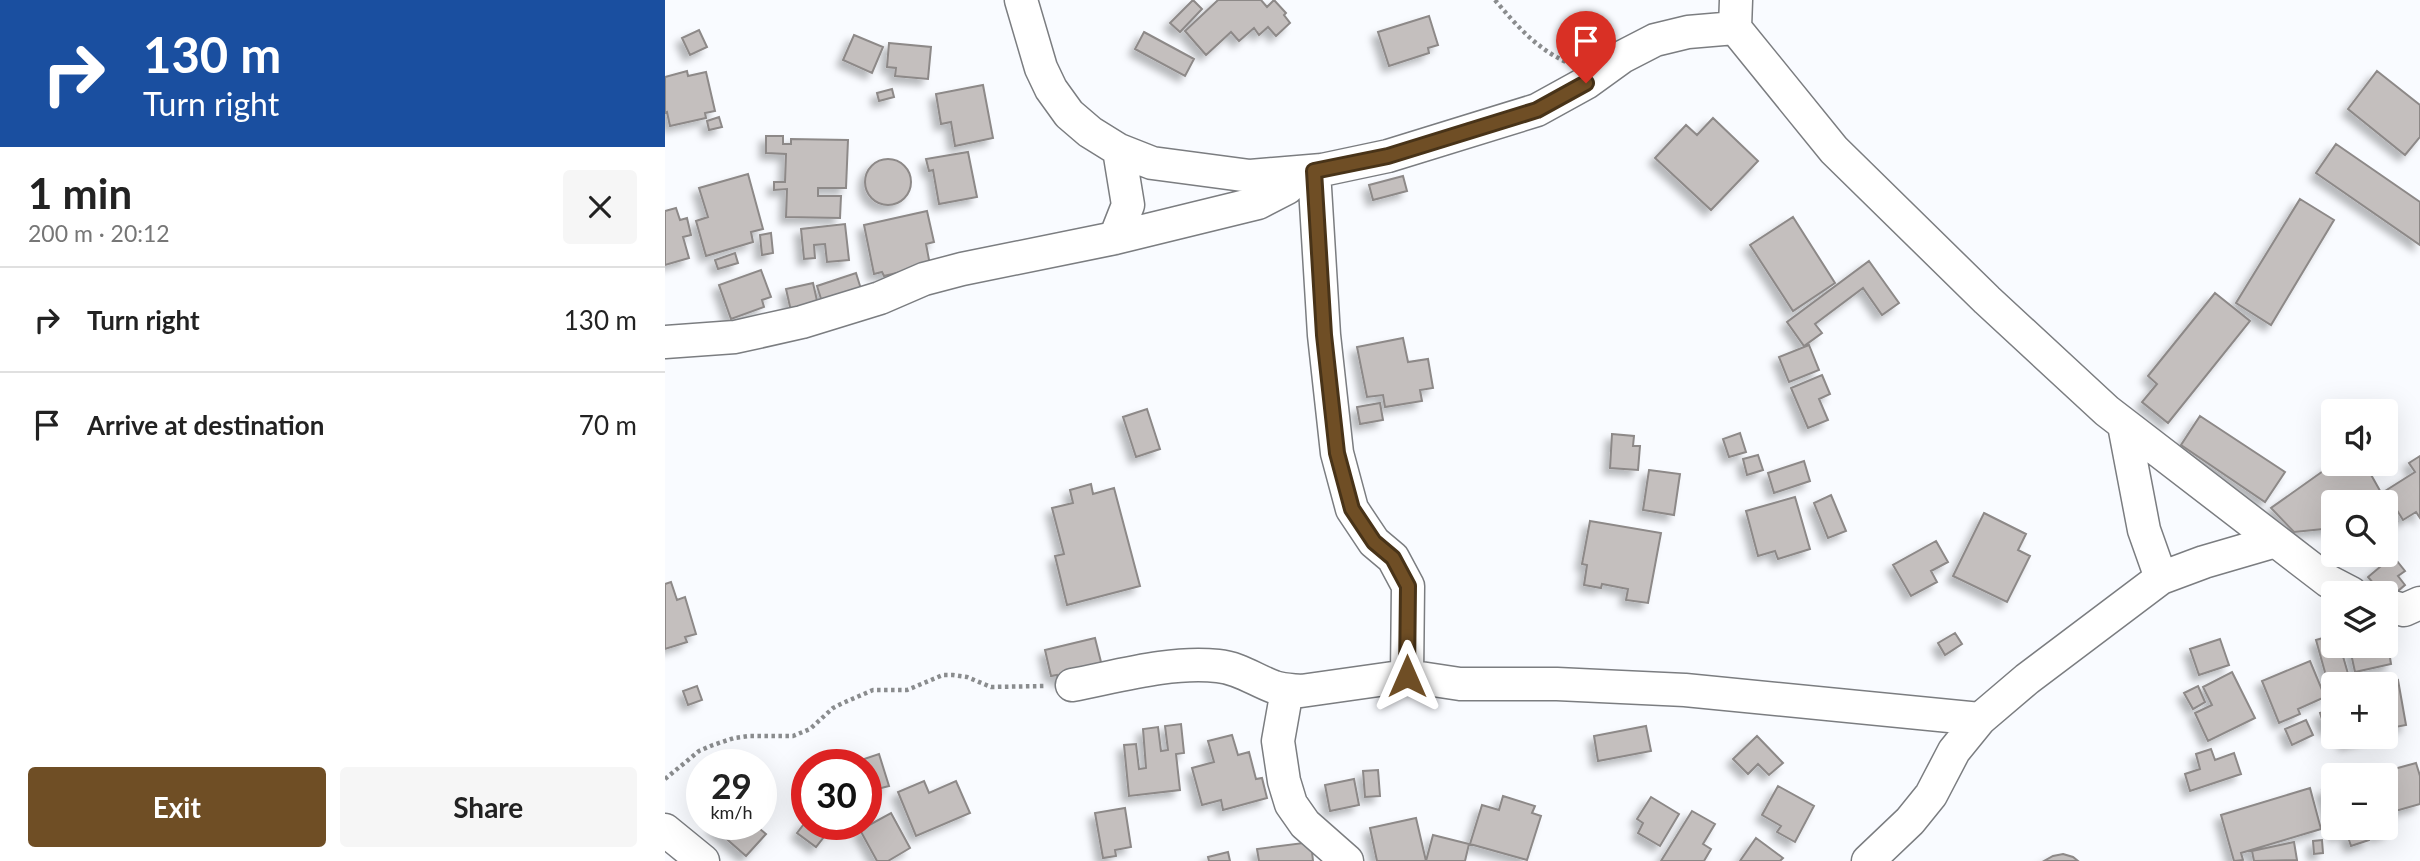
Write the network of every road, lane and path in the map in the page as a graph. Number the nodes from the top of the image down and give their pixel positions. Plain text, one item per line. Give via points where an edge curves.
1 (1495, 0) edge
2 (1023, 1) edge
3 (1735, 14) edge
4 (1595, 76) junction
5 (1119, 150) junction
6 (1308, 172) junction
7 (1115, 239) junction
8 (665, 342) edge
9 (2124, 425) junction
10 (2276, 541) junction
11 (2161, 578) junction
12 (2328, 581) edge
13 (2420, 603) edge
14 (2398, 608) edge
15 (1407, 676) junction
16 (1072, 685) joint
17 (1287, 690) junction
18 (1980, 719) junction
19 (665, 779) edge
20 (665, 830) edge
21 (1875, 858) edge
22 (703, 861) edge
23 (1347, 861) edge

1 - 4 path via 1546,53
2 - 5 street via 1051,89 1069,114
3 - 4 street via 1708,30 1655,40
3 - 9 street via 1834,150 1987,300
4 - 6 street via 1537,110 1388,156
5 - 6 street via 1152,163 1222,173
5 - 7 street via 1128,205
6 - 7 street via 1258,203
6 - 15 street via 1337,453 1352,509 1374,542 1393,558 1408,586
7 - 8 street via 924,279 880,298 735,337
9 - 10 street
9 - 11 street via 2144,530
10 - 11 street
10 - 12 street
11 - 18 street
13 - 14 street
15 - 17 street
15 - 18 street via 1460,684 1685,690
16 - 17 street via 1171,667 1217,666
16 - 19 path via 991,687 953,675 907,690 873,690 833,708 810,729 793,736 734,738 706,748
17 - 23 street via 1278,741 1291,804 1305,824
18 - 21 street via 1954,751 1931,794
20 - 22 street

